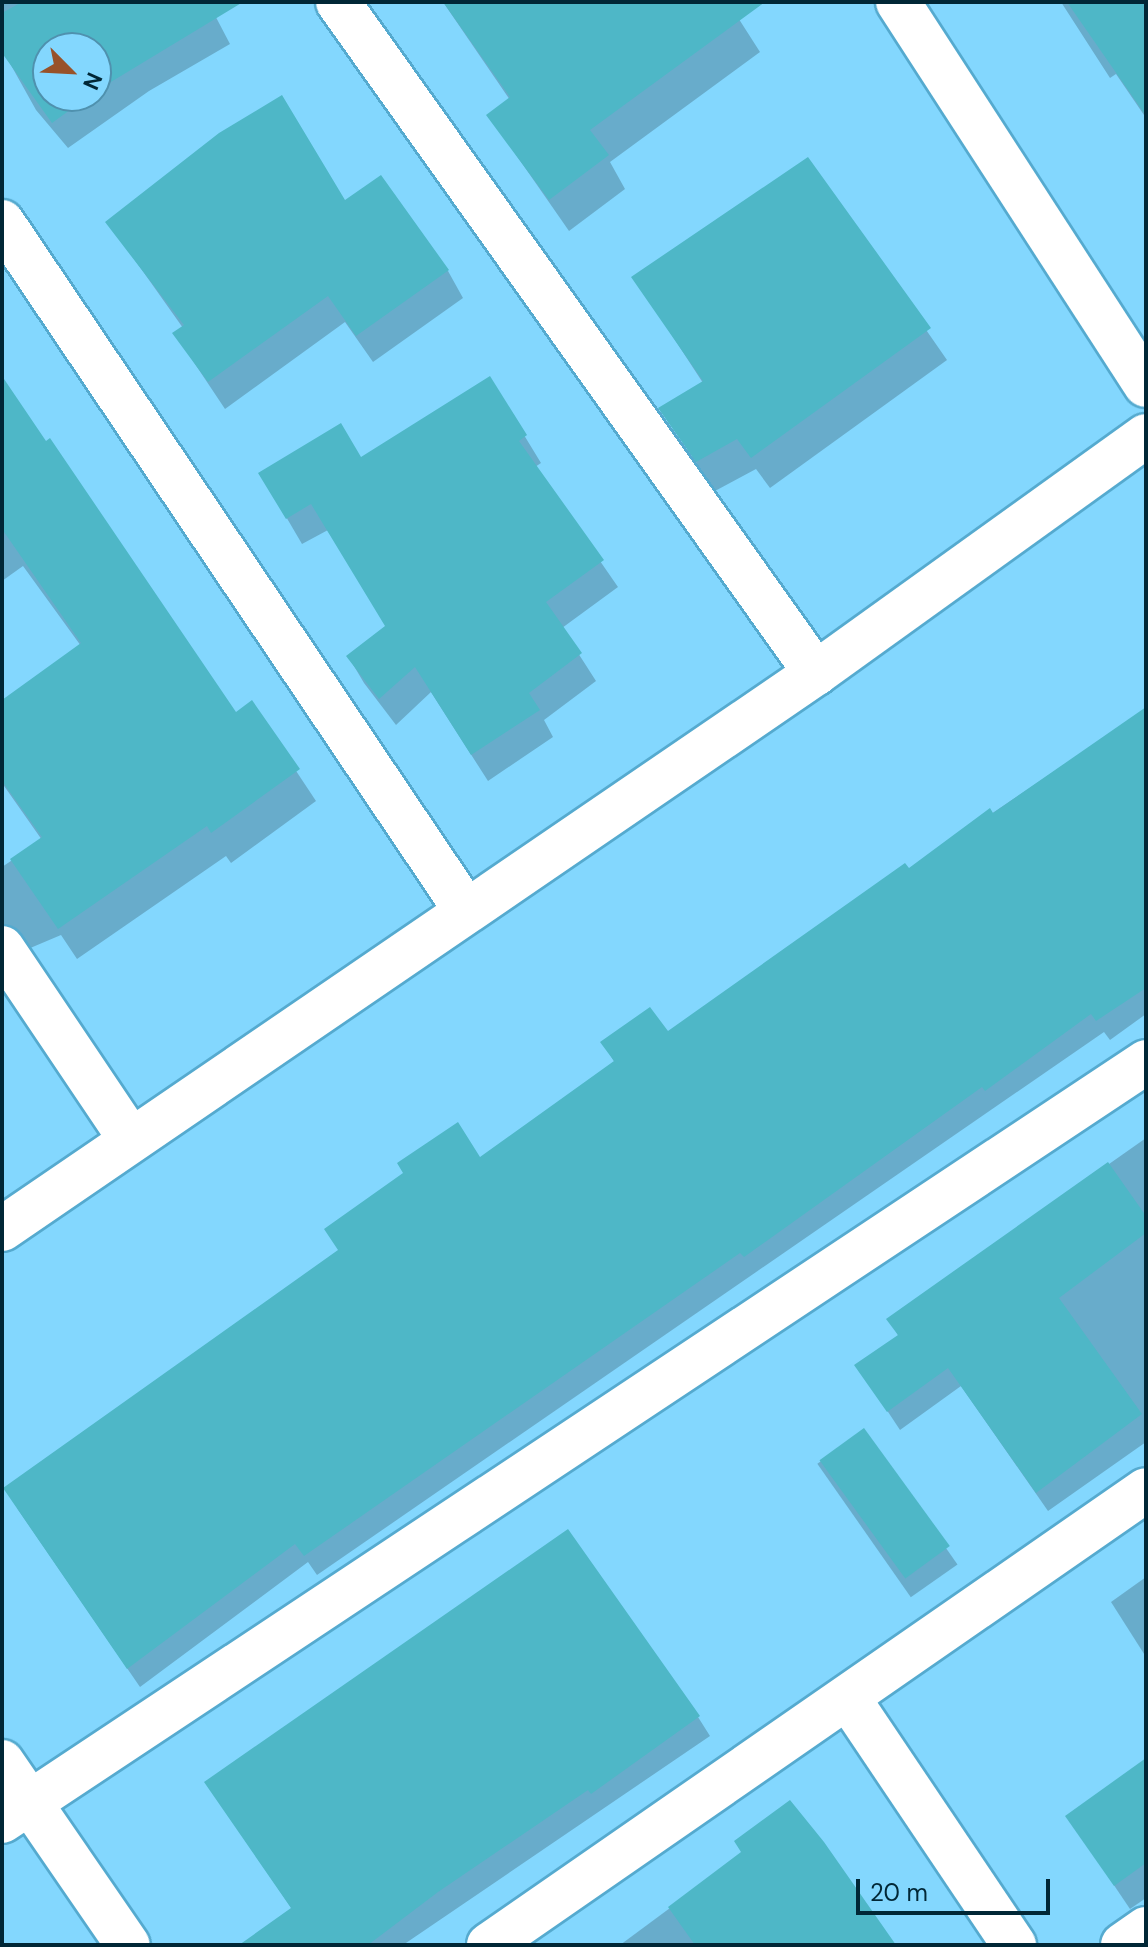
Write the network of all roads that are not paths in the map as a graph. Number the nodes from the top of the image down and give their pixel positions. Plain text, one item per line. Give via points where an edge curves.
1 (338, 2) edge
2 (898, 2) edge
3 (2, 222) edge
4 (1146, 385) edge
5 (1146, 436) edge
6 (816, 673) junction
7 (465, 909) junction
8 (2, 948) edge
9 (1146, 1062) edge
10 (131, 1140) junction
11 (2, 1229) edge
12 (1146, 1490) edge
13 (848, 1698) junction
14 (2, 1762) edge
15 (16, 1812) edge
16 (1146, 1929) edge
17 (128, 1945) edge
18 (489, 1945) edge
19 (1014, 1945) edge
20 (1123, 1945) edge

1 - 6 street
2 - 4 street
3 - 7 street
5 - 6 street
6 - 7 street
7 - 10 street
8 - 10 street
9 - 15 street
10 - 11 street
12 - 13 street
13 - 18 street
13 - 19 street
14 - 15 street
15 - 17 street
16 - 20 street

